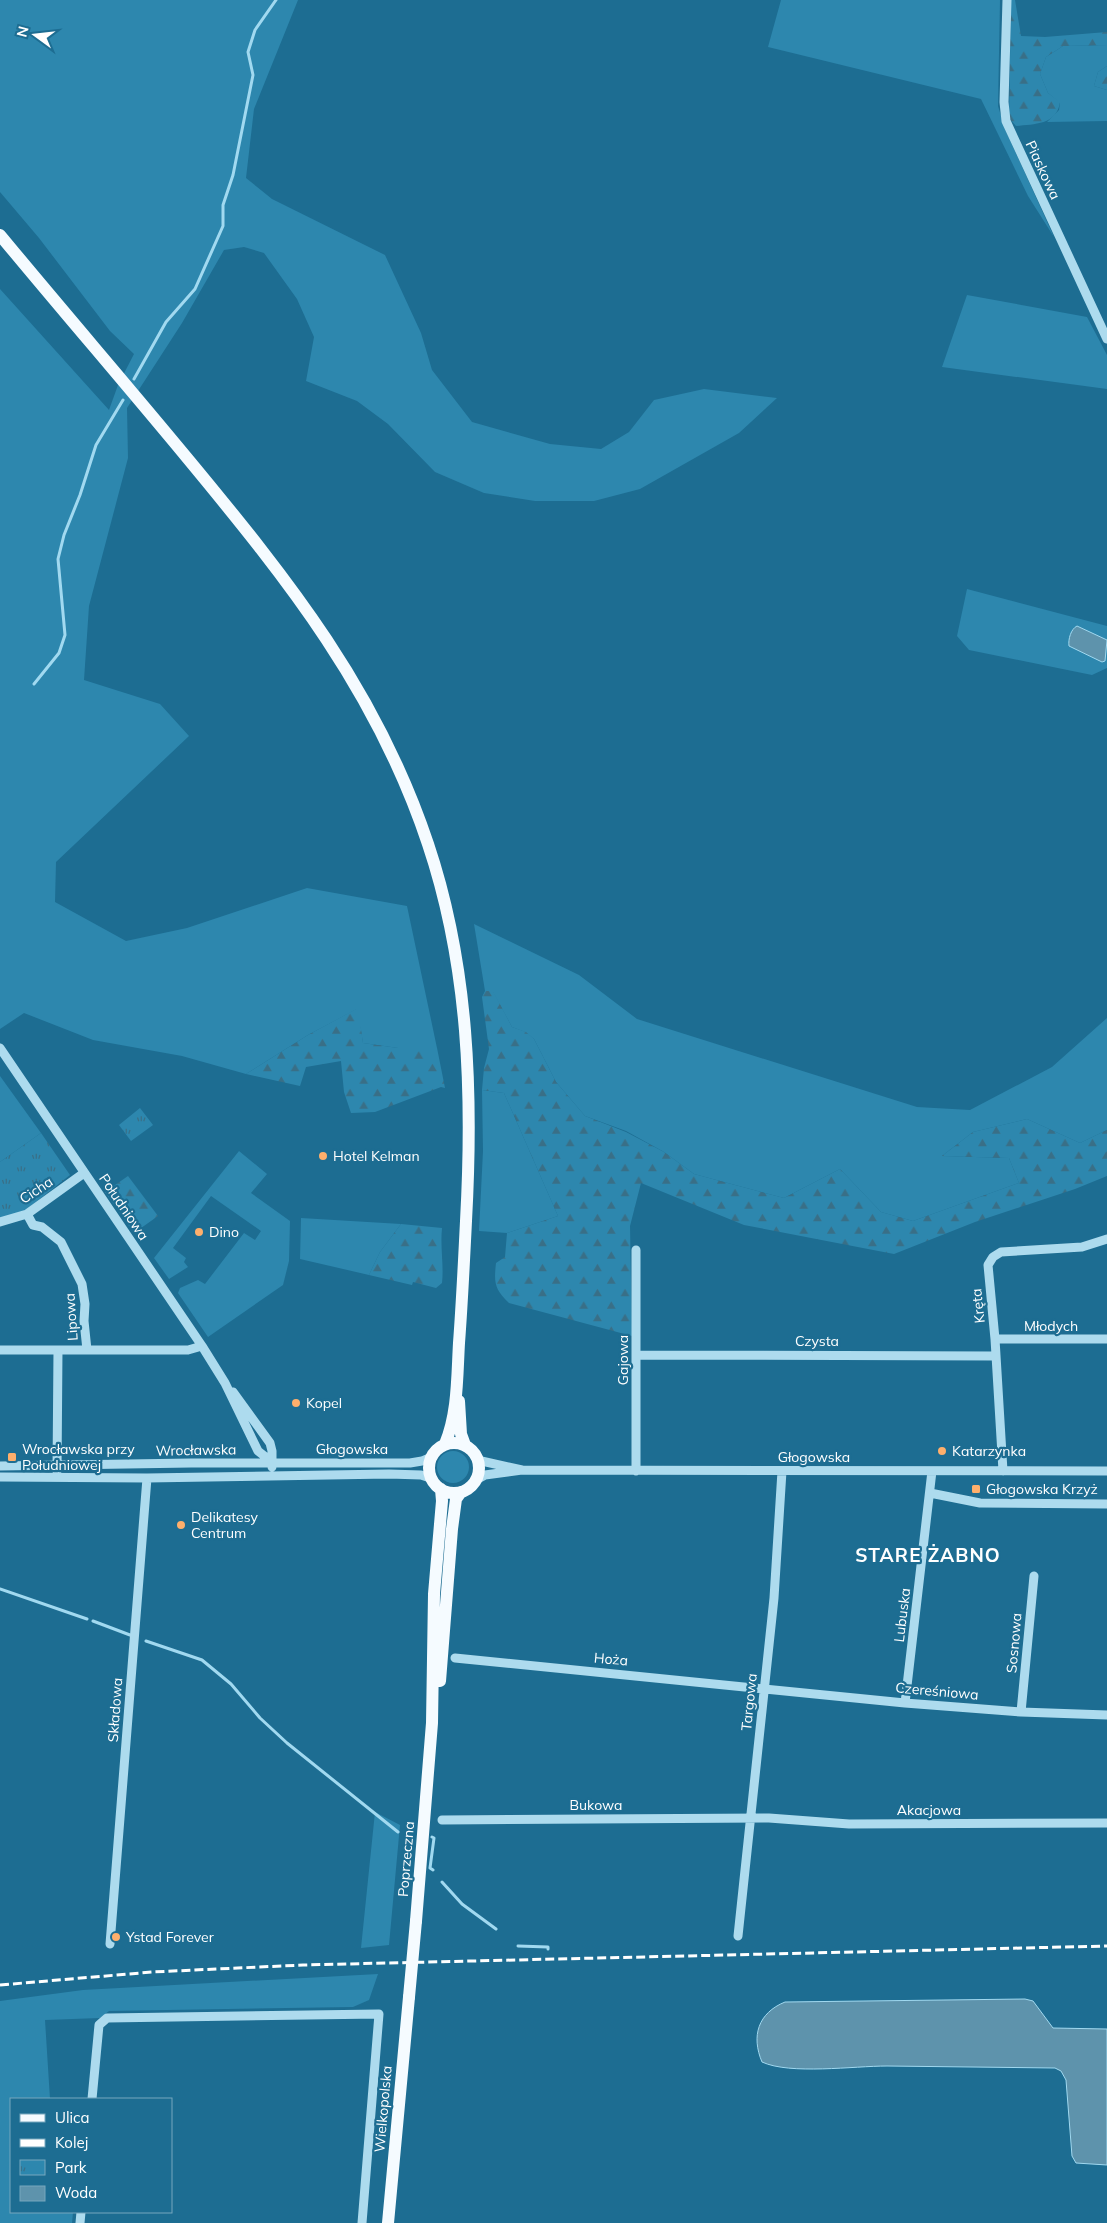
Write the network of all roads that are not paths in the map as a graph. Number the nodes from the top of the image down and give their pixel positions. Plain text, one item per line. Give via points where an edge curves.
1 (1007, 0) edge
2 (0, 235) edge
3 (1107, 339) edge
4 (0, 1048) edge
5 (84, 1173) junction
6 (27, 1214) junction
7 (0, 1222) edge
8 (1107, 1240) edge
9 (636, 1250) dead end
10 (1107, 1339) edge
11 (995, 1340) junction
12 (202, 1346) junction
13 (0, 1350) edge
14 (58, 1350) junction
15 (87, 1350) junction
16 (638, 1355) junction
17 (996, 1356) junction
18 (225, 1382) junction
19 (457, 1391) junction
20 (445, 1444) junction
21 (465, 1445) junction
22 (256, 1448) junction
23 (431, 1457) junction
24 (477, 1460) junction
25 (272, 1462) junction
26 (245, 1463) junction
27 (135, 1464) junction
28 (172, 1464) junction
29 (0, 1466) edge
30 (522, 1470) junction
31 (57, 1471) junction
32 (636, 1471) junction
33 (782, 1471) junction
34 (932, 1471) junction
35 (1003, 1471) junction
36 (1107, 1471) edge
37 (272, 1475) junction
38 (0, 1476) edge
39 (147, 1478) junction
40 (430, 1478) junction
41 (476, 1480) junction
42 (441, 1489) junction
43 (461, 1492) junction
44 (930, 1493) junction
45 (1107, 1504) edge
46 (1034, 1576) dead end
47 (455, 1658) dead end
48 (765, 1688) junction
49 (905, 1703) junction
50 (1021, 1712) junction
51 (1107, 1715) edge
52 (432, 1723) junction
53 (751, 1818) junction
54 (442, 1820) dead end
55 (1107, 1823) edge
56 (738, 1936) dead end
57 (110, 1944) dead end
58 (409, 1997) joint
59 (92, 2098) edge
60 (362, 2223) edge
61 (388, 2223) edge

1 - 3 street, Piaskowa via 1006,120
2 - 19 main road via 306,607 364,697 410,798 428,844 450,929 468,1052 470,1163
4 - 5 street, Południowa
5 - 6 street, Cicha
5 - 12 street, Południowa
6 - 7 street, Cicha
6 - 15 street, Lipowa via 33,1225 48,1231 61,1242 82,1284
8 - 11 street, Kręta via 1082,1247 1001,1252 993,1256 988,1266
9 - 16 street, Gajowa
10 - 11 street, Młodych
11 - 17 street, Kręta
12 - 15 street, Lipowa via 188,1350
12 - 18 street, Południowa
13 - 14 street
14 - 15 street, Lipowa
14 - 31 street, Lipowa
16 - 17 street, Czysta
16 - 32 street, Gajowa
17 - 35 street, Kręta
18 - 22 street, Południowa
18 - 25 street, Południowa via 270,1443
19 - 20 main road
19 - 21 main road
20 - 21 main road
20 - 23 main road
21 - 24 main road
22 - 25 street, Południowa
22 - 26 street
23 - 25 street, Głogowska via 410,1463
23 - 40 main road
24 - 30 street, Głogowska
24 - 41 main road
25 - 26 street, Wrocławska
25 - 37 street, Południowa
26 - 28 street, Wrocławska
27 - 28 street, Wrocławska
27 - 31 street, Wrocławska
27 - 39 street
28 - 39 street
29 - 31 street, Wrocławska
30 - 32 street, Głogowska
30 - 41 street, Głogowska
31 - 38 street, Wrocławska
31 - 39 street, Wrocławska
32 - 33 street, Głogowska
33 - 34 street, Głogowska
33 - 48 street, Targowa
34 - 35 street, Głogowska
34 - 44 street, Lubuska
35 - 36 street, Głogowska
37 - 39 street, Wrocławska
37 - 40 street, Głogowska via 410,1474
39 - 57 street, Składowa
40 - 42 main road
41 - 43 main road
42 - 43 main road via 450,1493
42 - 52 main road, Poprzeczna via 434,1594
43 - 52 main road, Poprzeczna via 456,1499 452,1530 441,1676
44 - 45 street via 980,1502
44 - 49 street, Lubuska
46 - 50 street, Sosnowa
47 - 48 street, Hoża
48 - 49 street, Czereśniowa
48 - 53 street, Targowa
49 - 50 street, Czereśniowa
50 - 51 street, Czereśniowa
52 - 58 main road, Poprzeczna, bridge
53 - 54 street, Bukowa
53 - 55 street, Akacjowa via 882,1824
53 - 56 street, Targowa
58 - 61 main road, Wielkopolska
59 - 60 street via 99,2026 107,2018 380,2014

